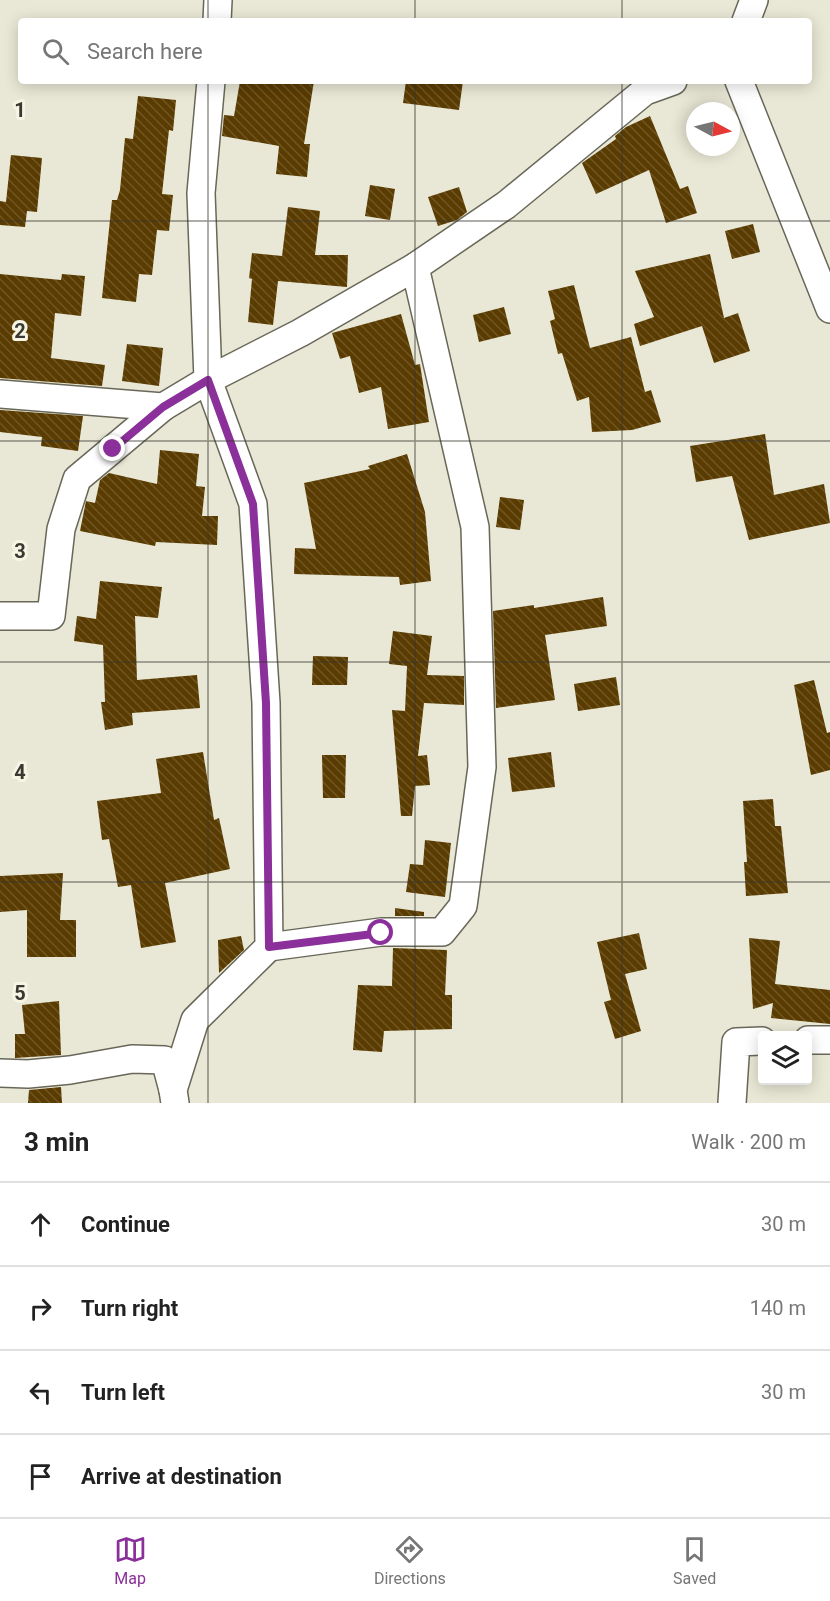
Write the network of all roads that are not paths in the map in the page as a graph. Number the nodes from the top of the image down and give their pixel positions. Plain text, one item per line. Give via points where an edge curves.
1 (219, 0) edge
2 (754, 0) edge
3 (217, 18) edge
4 (747, 18) edge
5 (211, 84) edge
6 (666, 84) edge
7 (740, 84) edge
8 (415, 267) junction
9 (830, 309) edge
10 (208, 380) junction
11 (0, 394) edge
12 (163, 407) junction
13 (0, 616) edge
14 (269, 947) junction
15 (812, 1040) edge
16 (830, 1040) edge
17 (758, 1041) edge
18 (0, 1073) edge
19 (174, 1097) edge
20 (732, 1103) edge

1 - 3 street
2 - 4 street
5 - 10 street via 201,193
6 - 8 street via 645,92 506,205
7 - 9 street
8 - 10 street
8 - 14 street via 475,527 482,767 463,906 442,932 381,933
10 - 12 street
10 - 14 street via 253,504 266,703
11 - 12 street
12 - 13 street via 77,479 61,529 51,616
14 - 19 street via 195,1020
15 - 16 street
17 - 20 street via 736,1042
18 - 19 street via 70,1070 132,1059 165,1060

